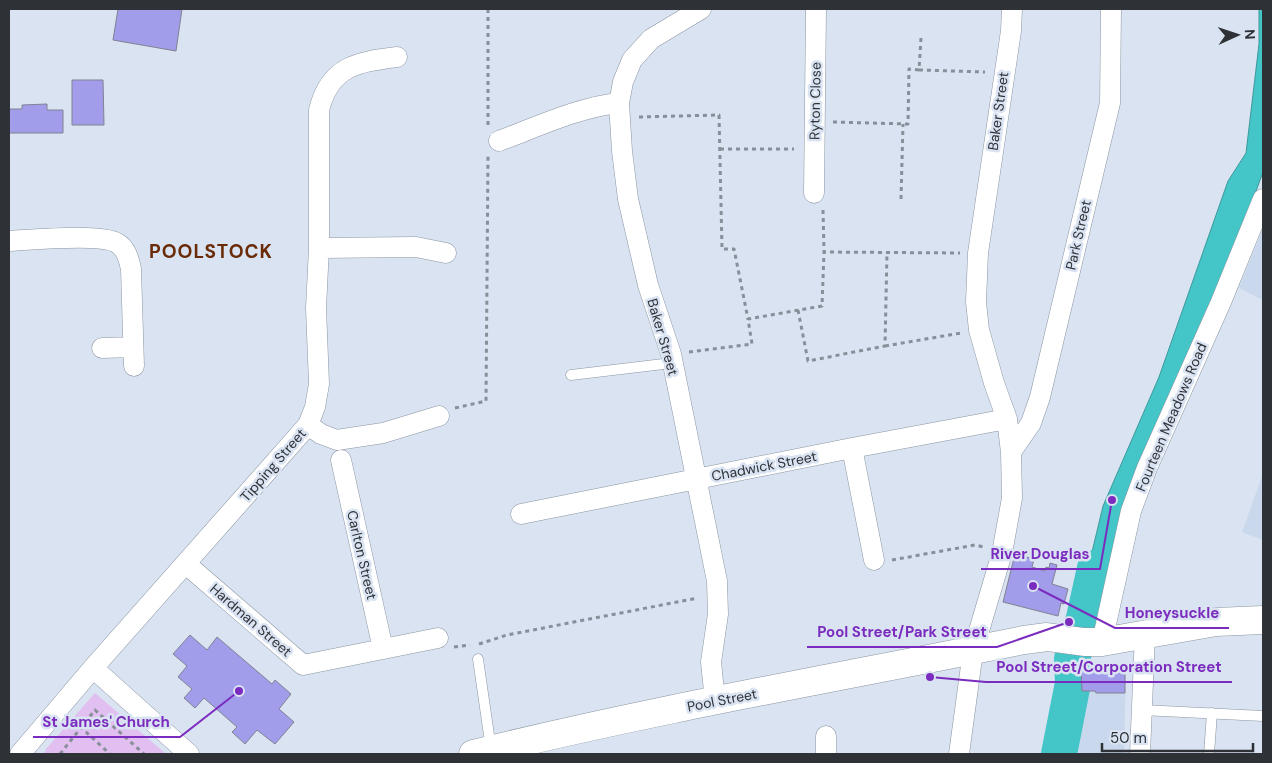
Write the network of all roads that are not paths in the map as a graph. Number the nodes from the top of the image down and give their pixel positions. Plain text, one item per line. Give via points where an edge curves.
1 (701, 9) edge
2 (816, 9) edge
3 (1012, 9) edge
4 (1111, 9) edge
5 (397, 57) dead end
6 (619, 110) junction
7 (492, 141) road end
8 (814, 193) road end
9 (1263, 199) edge
10 (9, 242) edge
11 (319, 248) junction
12 (446, 253) dead end
13 (102, 348) dead end
14 (672, 358) junction
15 (572, 375) dead end
16 (439, 416) road end
17 (1007, 419) junction
18 (308, 425) junction
19 (852, 448) junction
20 (1011, 452) junction
21 (341, 460) dead end
22 (696, 479) junction
23 (521, 514) dead end
24 (874, 560) road end
25 (186, 564) junction
26 (1263, 620) edge
27 (1145, 634) junction
28 (438, 638) road end
29 (1085, 641) junction
30 (383, 649) junction
31 (972, 651) junction
32 (478, 659) road end
33 (93, 668) junction
34 (715, 701) junction
35 (1142, 710) junction
36 (1212, 713) junction
37 (1263, 716) edge
38 (482, 752) edge
39 (20, 754) edge
40 (188, 754) edge
41 (960, 754) edge
42 (1140, 754) edge
43 (1209, 754) edge

1 - 6 street, Baker Street via 651,39 632,60 622,82
2 - 8 street, Ryton Close
3 - 17 street, Baker Street via 978,253 976,302 979,330
4 - 20 street, Park Street via 1110,103 1040,397 1032,423
5 - 11 street, Tipping Street via 348,68 337,76 322,97 319,110
6 - 7 street via 603,105
6 - 14 street, Baker Street via 628,199 648,285
9 - 29 street, Fourteen Meadows Road via 1222,302 1146,468
10 - 13 street via 82,238 108,239 118,243 130,259 134,357
11 - 12 street via 416,248
11 - 18 street, Tipping Street via 316,308 319,384
14 - 15 lane
14 - 22 street, Baker Street
16 - 18 street via 383,433 337,440
17 - 19 street, Chadwick Street
17 - 20 street
18 - 25 street, Tipping Street
19 - 22 street, Chadwick Street
19 - 24 street
20 - 31 street via 1012,498 1002,553
21 - 30 street, Carlton Street
22 - 23 street, Chadwick Street
22 - 34 street, Baker Street via 717,581 718,614 711,662
25 - 30 street, Hardman Street via 303,665
25 - 33 street, Tipping Street
26 - 27 street, Pool Street via 1216,622
27 - 29 street, Pool Street
27 - 35 street
28 - 30 street, Hardman Street
29 - 31 street, Pool Street via 1047,637
31 - 34 street, Pool Street
31 - 41 street
32 - 38 lane
33 - 39 street, Tipping Street
33 - 40 street
34 - 38 street, Pool Street
35 - 36 lane
35 - 42 street
36 - 37 lane
36 - 43 lane

